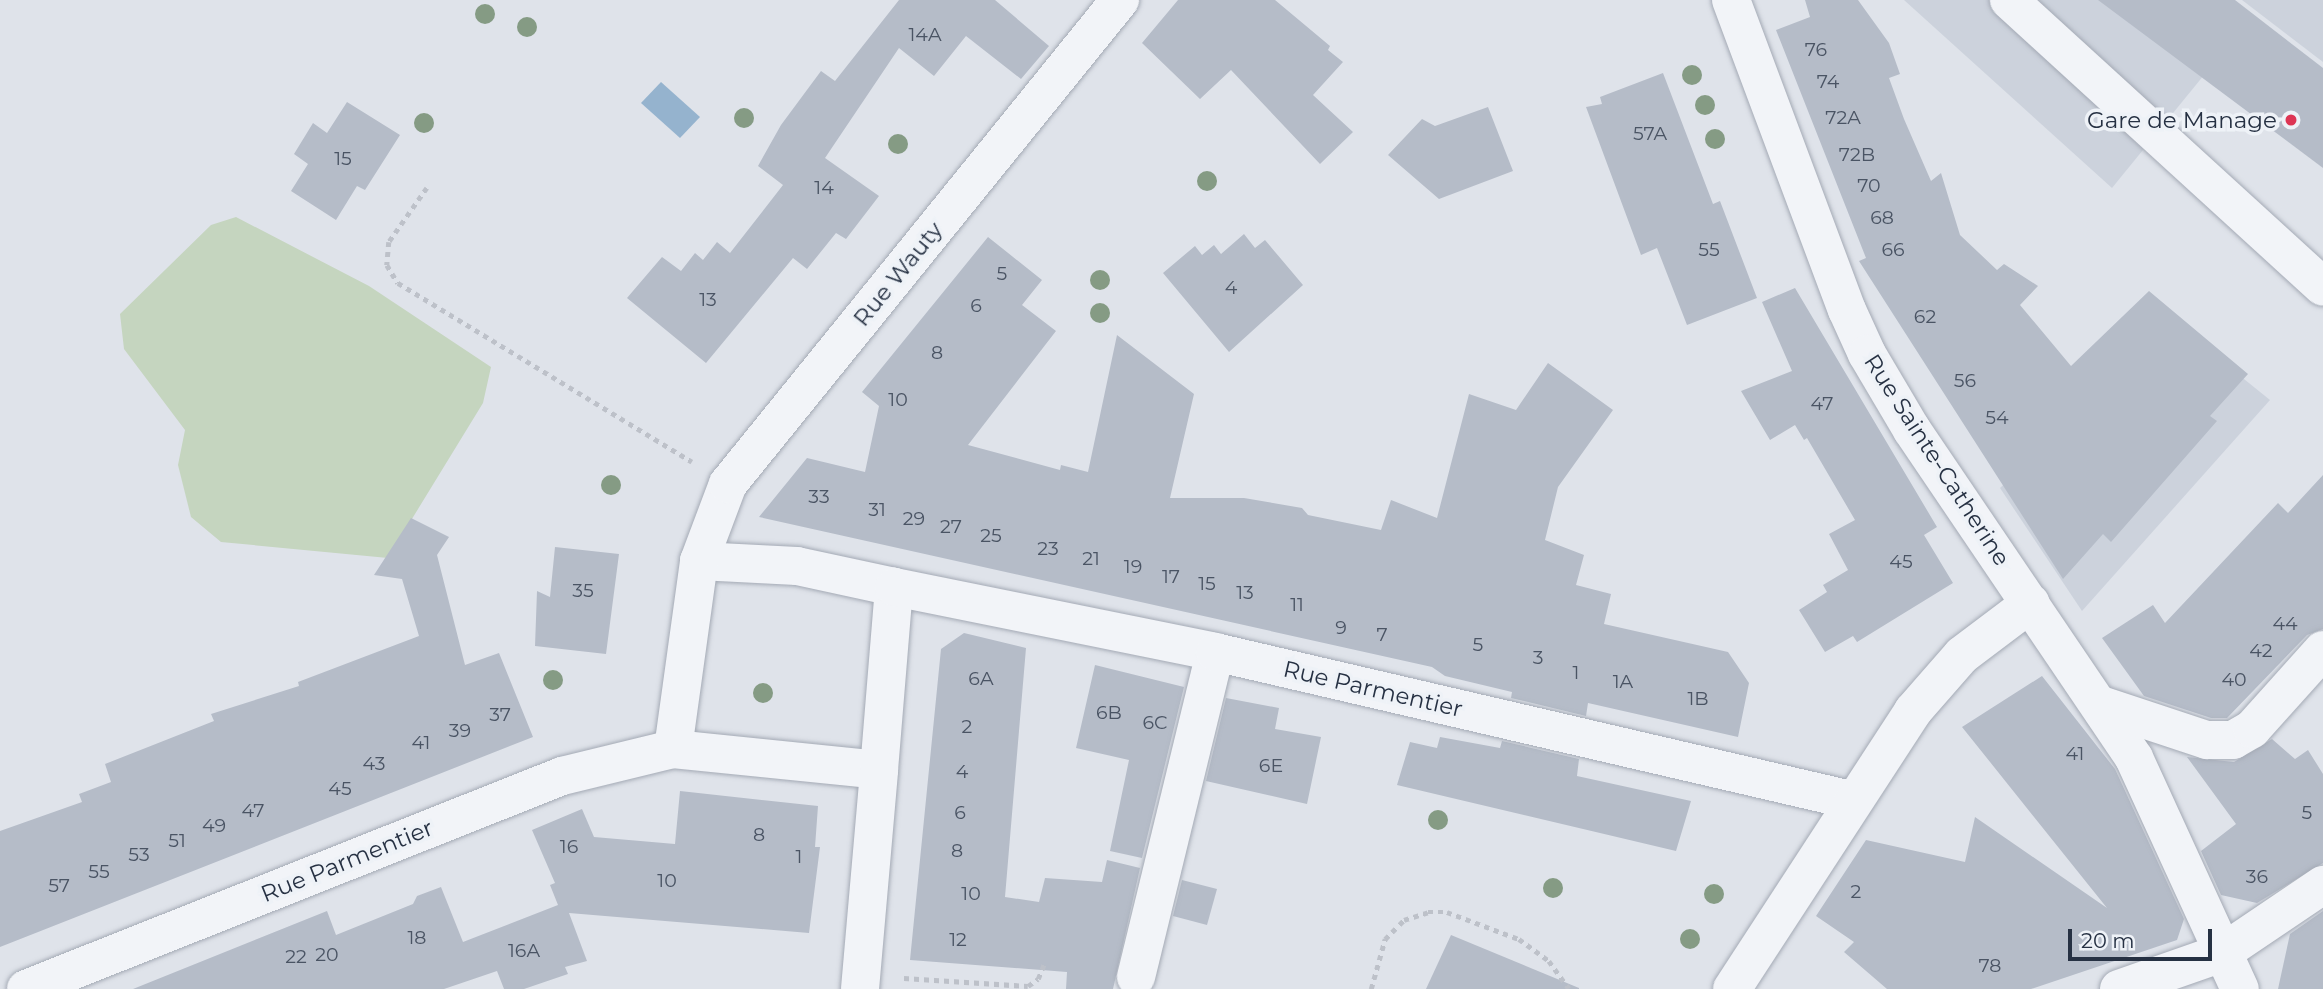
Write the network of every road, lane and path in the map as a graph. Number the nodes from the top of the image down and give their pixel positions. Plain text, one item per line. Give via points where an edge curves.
1 (1120, 0) edge
2 (1731, 0) edge
3 (2009, 0) edge
4 (427, 188) dead end
5 (2323, 287) edge
6 (728, 484) junction
7 (699, 561) junction
8 (894, 587) junction
9 (2031, 603) junction
10 (2323, 650) edge
11 (1215, 652) junction
12 (2101, 705) junction
13 (673, 749) junction
14 (879, 770) junction
15 (1852, 800) junction
16 (2323, 885) edge
17 (2222, 953) junction
18 (1045, 962) dead end
19 (1136, 978) dead end
20 (860, 982) edge
21 (26, 989) edge
22 (1371, 989) edge
23 (1569, 989) edge
24 (1732, 989) edge
25 (2119, 989) edge
26 (2239, 989) edge

1 - 6 street, Rue Wauty
2 - 9 street, Rue Sainte-Catherine via 1867,354 1912,430
3 - 5 street
4 - 6 path via 389,242 387,265 398,283
6 - 7 street, Rue Wauty
7 - 8 street, Rue Parmentier via 797,566
7 - 13 street
8 - 11 street, Rue Parmentier
8 - 14 street
9 - 12 street, Rue Sainte-Catherine
9 - 15 street via 1962,655 1913,711
10 - 12 street via 2252,729 2233,740 2207,740
11 - 15 street, Rue Parmentier
11 - 19 street
12 - 17 street, Rue Sainte-Catherine via 2160,810
13 - 14 street, Rue Parmentier
13 - 21 street, Rue Parmentier via 562,776
14 - 20 street
15 - 24 street
16 - 17 street
17 - 25 street
17 - 26 street, Rue Sainte-Catherine
18 - 20 path via 1038,979 1016,987
22 - 23 path via 1385,939 1404,920 1447,912 1519,939 1549,961

